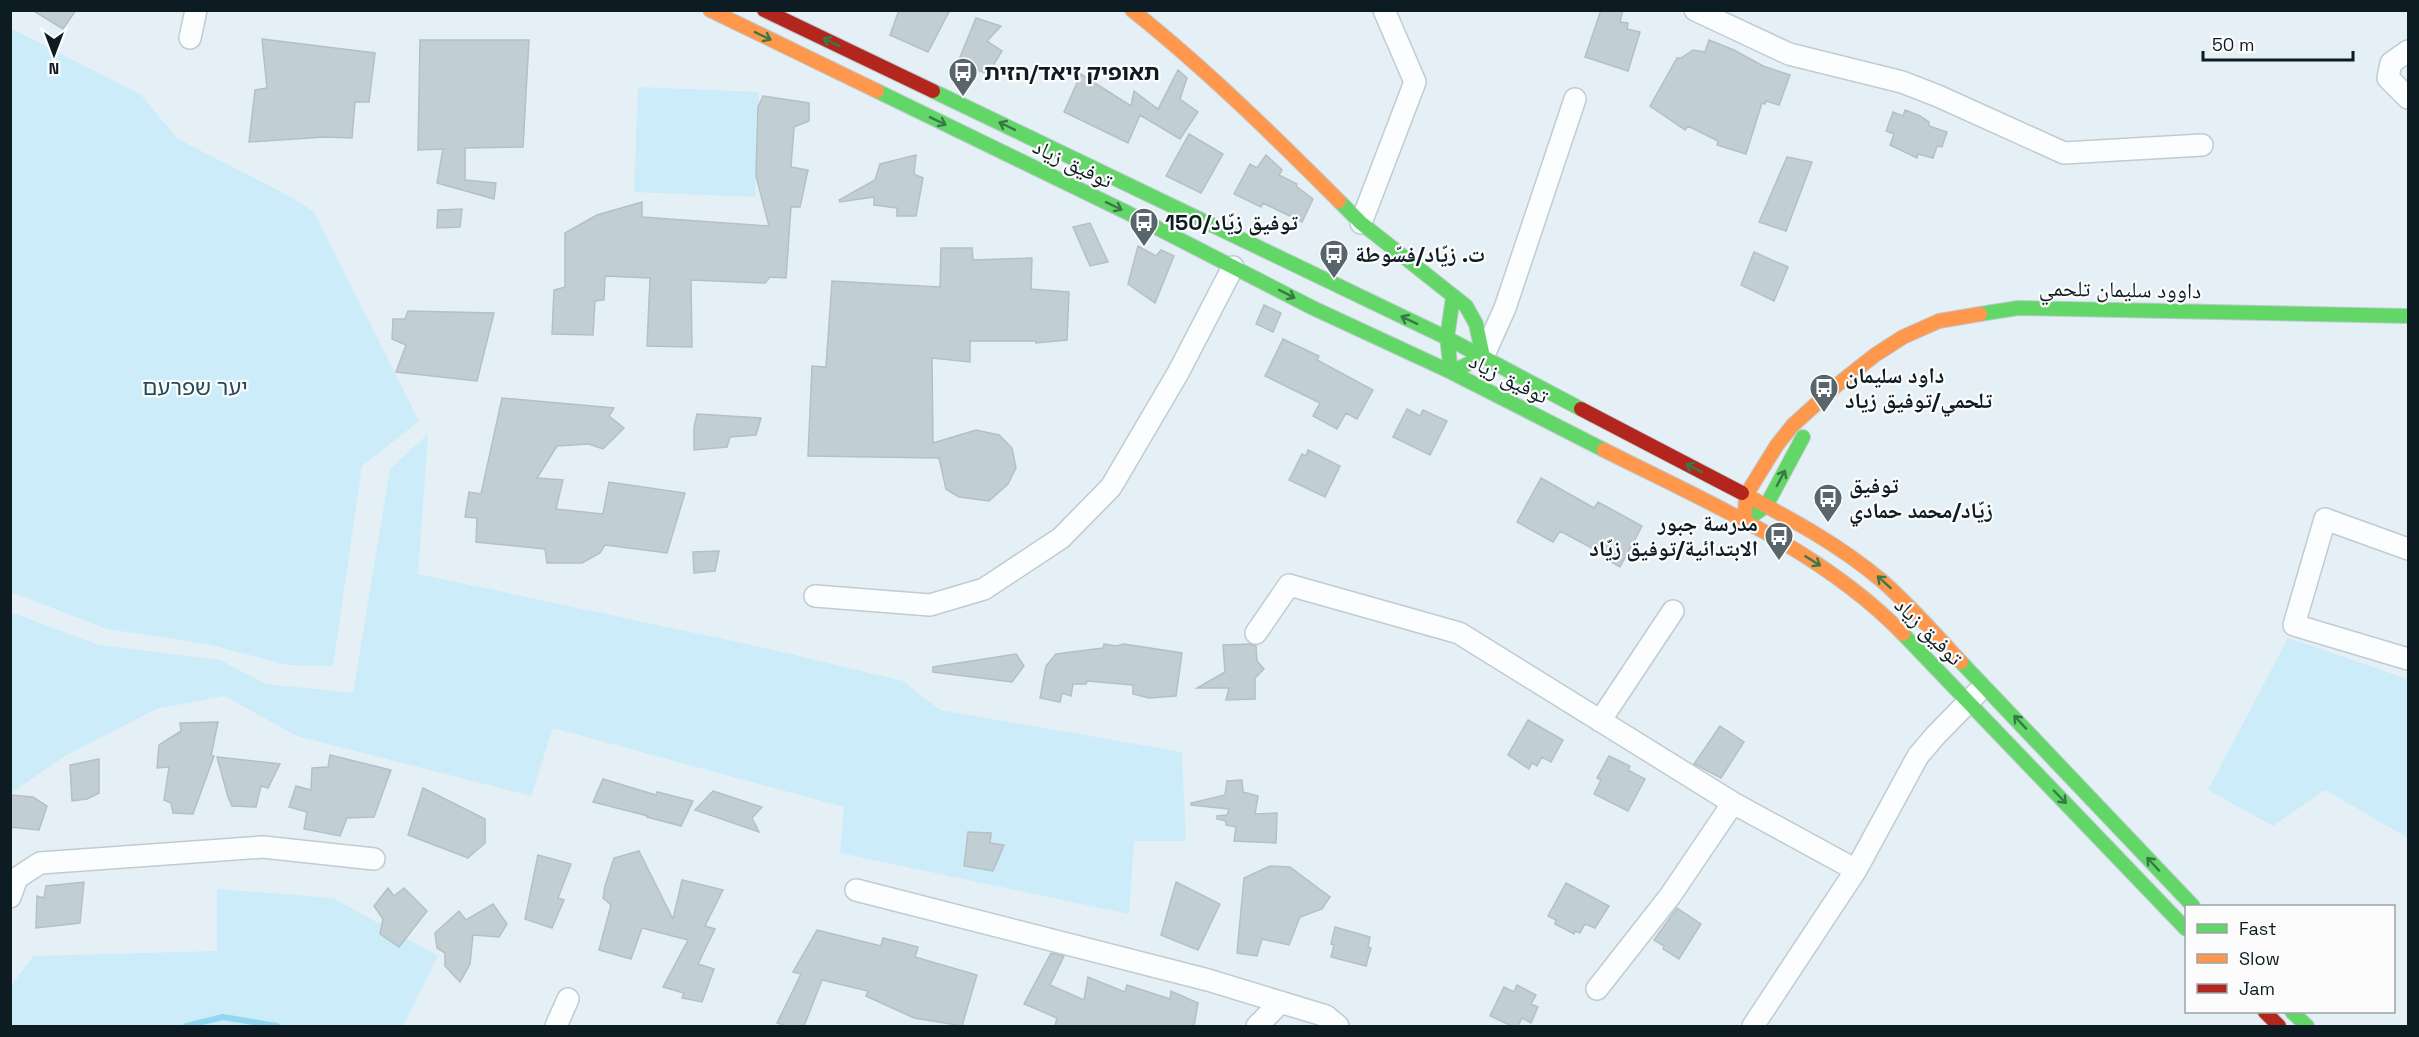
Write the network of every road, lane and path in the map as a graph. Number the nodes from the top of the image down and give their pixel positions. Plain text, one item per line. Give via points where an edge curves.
1 (196, 10) edge
2 (710, 10) edge
3 (764, 10) edge
4 (1132, 10) edge
5 (1384, 10) edge
6 (1695, 10) edge
7 (190, 38) dead end
8 (2409, 51) edge
9 (2409, 98) edge
10 (1575, 99) dead end
11 (2202, 146) dead end
12 (1361, 223) junction
13 (1233, 267) junction
14 (1453, 297) junction
15 (2409, 316) edge
16 (1447, 338) junction
17 (1483, 357) junction
18 (1452, 372) junction
19 (1847, 376) junction
20 (1746, 495) junction
21 (1766, 506) junction
22 (1744, 522) junction
23 (2409, 549) edge
24 (814, 596) dead end
25 (1673, 611) dead end
26 (1256, 633) dead end
27 (2409, 659) edge
28 (1985, 686) junction
29 (1968, 701) junction
30 (1600, 721) junction
31 (1733, 803) junction
32 (374, 860) dead end
33 (1856, 870) junction
34 (856, 890) dead end
35 (10, 897) edge
36 (2192, 905) edge
37 (2185, 927) edge
38 (1597, 989) dead end
39 (568, 999) dead end
40 (1281, 1002) junction
41 (2267, 1013) edge
42 (2294, 1013) edge
43 (556, 1026) edge
44 (1257, 1026) edge
45 (1338, 1026) edge
46 (1753, 1026) edge
47 (2279, 1026) edge
48 (2307, 1026) edge

1 - 7 street
2 -> 13 main road, توفيق زياد
16 -> 3 main road, توفيق زياد
4 - 12 main road via 1252,114
5 - 12 street via 1415,82
6 - 11 street via 1789,54 1902,82 2064,153
8 - 9 street via 2391,63 2388,78
10 - 17 street via 1505,308
12 - 14 main road
13 -> 18 main road, توفيق زياد
13 - 24 street via 1178,373 1111,487 1061,538 984,590 930,605
14 - 16 main road
14 - 17 main road via 1466,306 1476,324
15 - 19 main road, داوود سليمان تلحمي via 2018,308 1939,321 1903,337
16 - 17 main road, توفيق زياد
16 - 18 main road
17 - 18 main road
20 -> 17 main road, توفيق زياد
18 - 22 main road, توفيق زياد
19 - 20 main road, داوود سليمان تلحمي via 1793,425
21 -> 19 main road, داوود سليمان تلحمي via 1804,434
20 - 21 main road, توفيق زياد
20 - 22 main road, داوود سليمان تلحمي
21 - 22 main road, داوود سليمان تلحمي
28 -> 21 main road, توفيق زياد via 1880,578 1851,555
22 -> 29 main road, توفيق زياد via 1818,563 1848,585 1899,630
23 - 27 street via 2325,519 2294,625
25 - 30 street
26 - 30 street via 1289,585 1459,633
28 - 29 street
36 -> 28 main road, توفيق زياد
29 - 33 street via 1918,756
29 -> 37 main road, توفيق زياد
30 - 31 street
31 - 33 street
31 - 38 street via 1670,896
32 - 35 street via 263,847 40,864 17,878
33 - 46 street
34 - 40 street
39 - 43 street
40 - 44 street
40 - 45 street via 1326,1016
41 - 47 main road
42 - 48 main road

